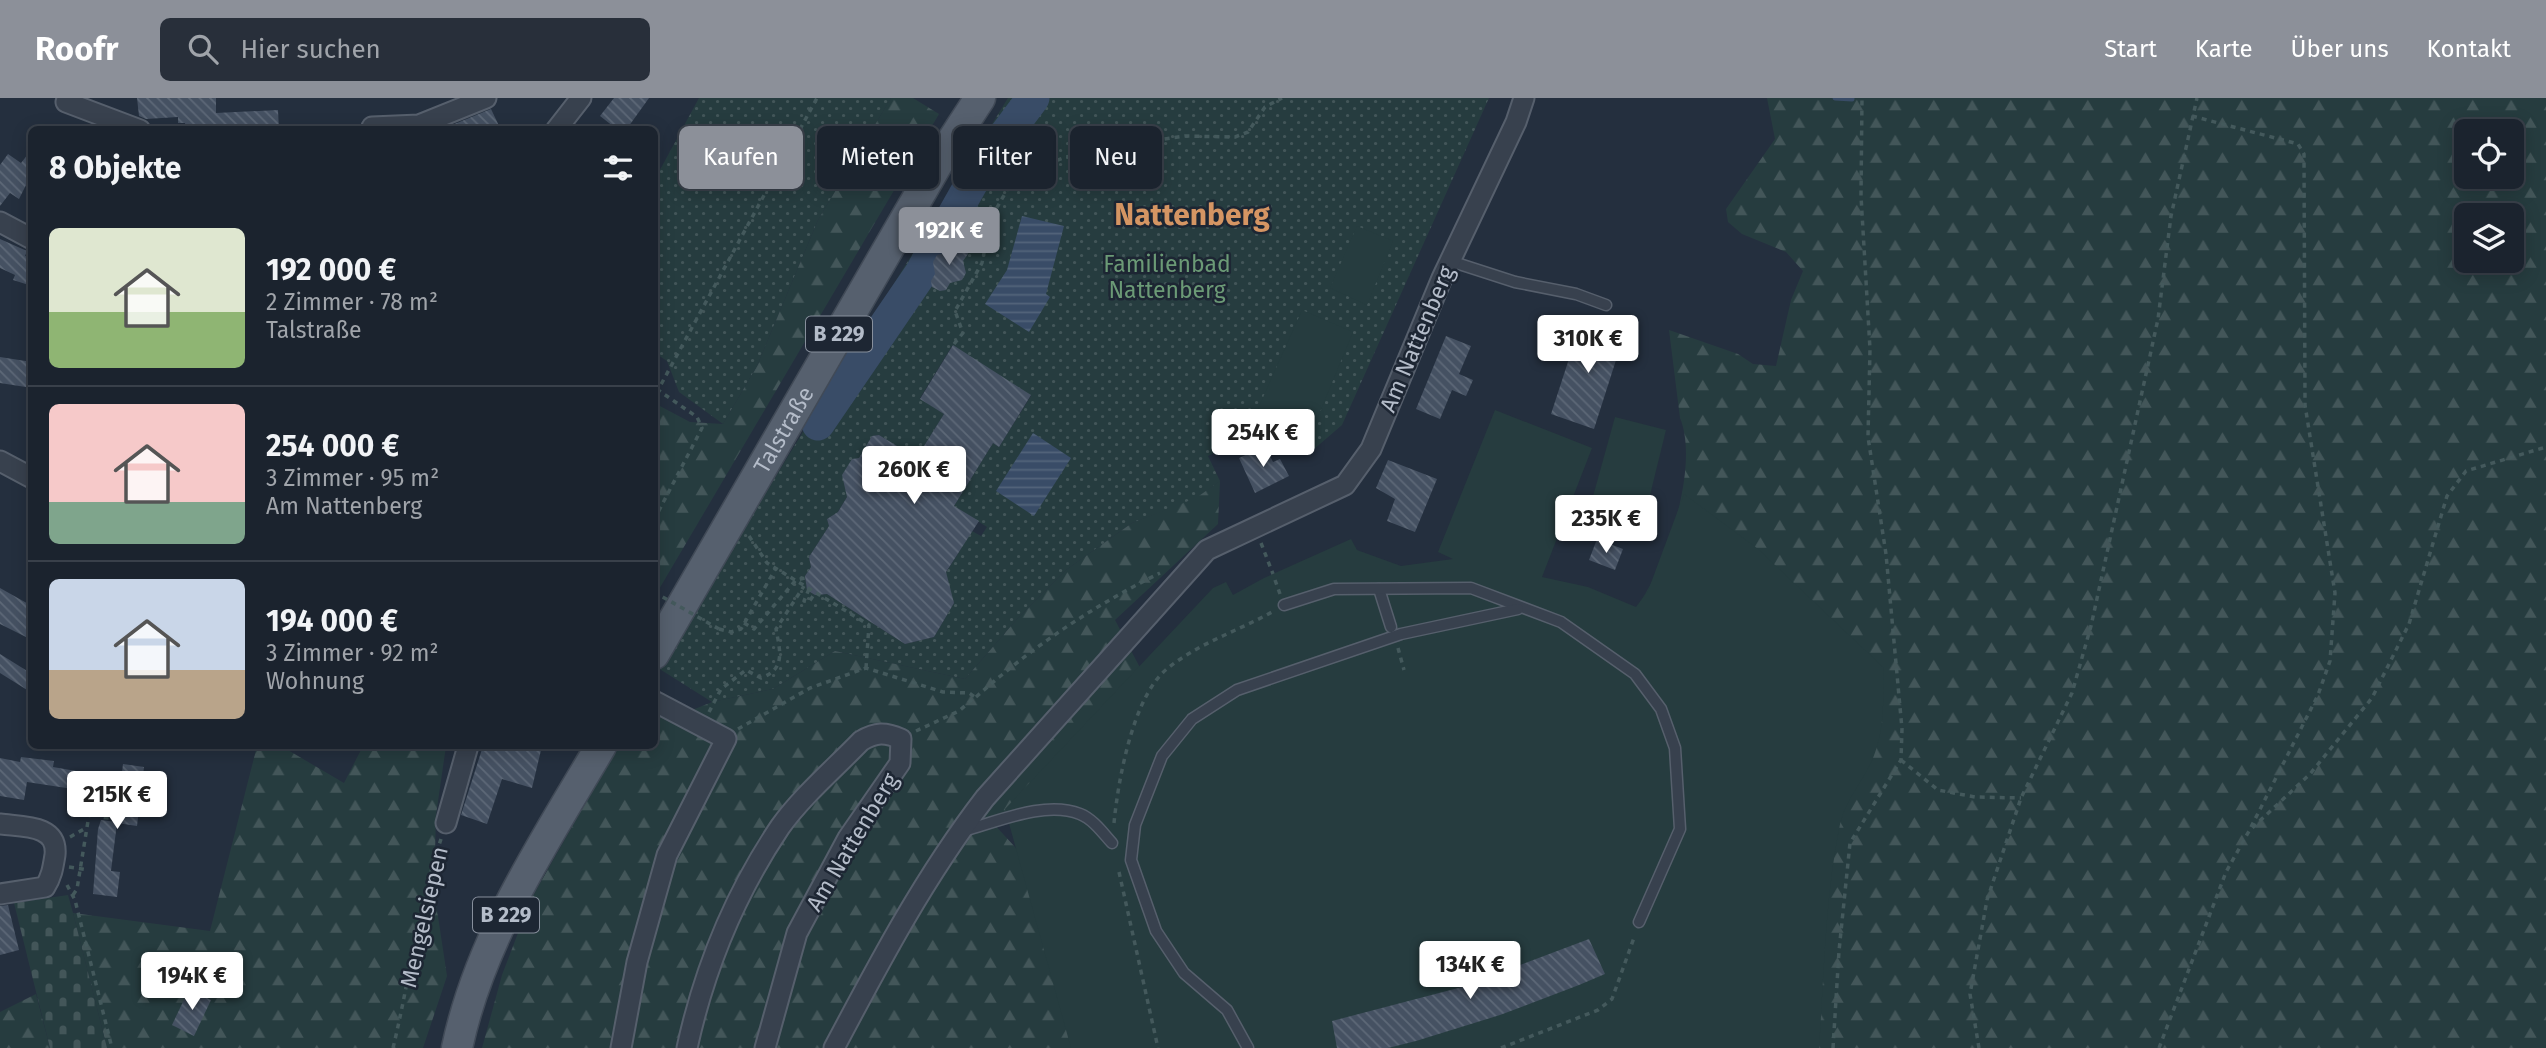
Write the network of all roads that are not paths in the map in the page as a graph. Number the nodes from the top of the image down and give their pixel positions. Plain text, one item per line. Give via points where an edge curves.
1 (486, 98) edge
2 (581, 98) edge
3 (980, 98) edge
4 (1524, 98) edge
5 (66, 102) dead end
6 (129, 126) edge
7 (396, 126) edge
8 (559, 126) edge
9 (0, 222) edge
10 (28, 237) edge
11 (1450, 261) junction
12 (1606, 305) dead end
13 (0, 461) edge
14 (28, 476) edge
15 (1379, 589) junction
16 (1284, 605) road end
17 (1518, 609) junction
18 (1391, 627) dead end
19 (658, 647) edge
20 (658, 703) edge
21 (467, 749) edge
22 (599, 749) edge
23 (446, 823) road end
24 (0, 824) edge
25 (959, 831) junction
26 (1112, 843) road end
27 (0, 894) edge
28 (1639, 922) road end
29 (457, 1048) edge
30 (621, 1048) edge
31 (687, 1048) edge
32 (765, 1048) edge
33 (835, 1048) edge
34 (1248, 1048) edge

1 - 7 street via 419,125
2 - 8 street
3 - 19 main road, Talstraße / B 229
4 - 11 street, Am Nattenberg
5 - 6 street
9 - 10 street
11 - 12 lane
11 - 25 street, Am Nattenberg via 1359,471 1345,485 1206,550
13 - 14 street
15 - 16 lane via 1334,589
15 - 17 lane via 1471,588
15 - 18 lane
17 - 28 lane via 1561,622 1603,650 1635,674 1661,709 1675,748 1680,829
17 - 34 lane via 1401,634 1237,690 1192,719 1162,756 1135,825 1131,860 1156,931 1184,973 1227,1010
20 - 30 street via 726,739 667,855 637,962
21 - 23 street, Mengelsiepen
22 - 29 main road, B 229 via 488,949
24 - 27 street via 44,830 56,845 52,876 45,887
25 - 26 lane via 1040,810 1060,810 1081,814
25 - 33 street, Am Nattenberg via 885,953
31 - 32 street, Am Nattenberg via 696,1006 730,915 781,825 861,741 875,733 901,739 900,763 848,838 797,933

